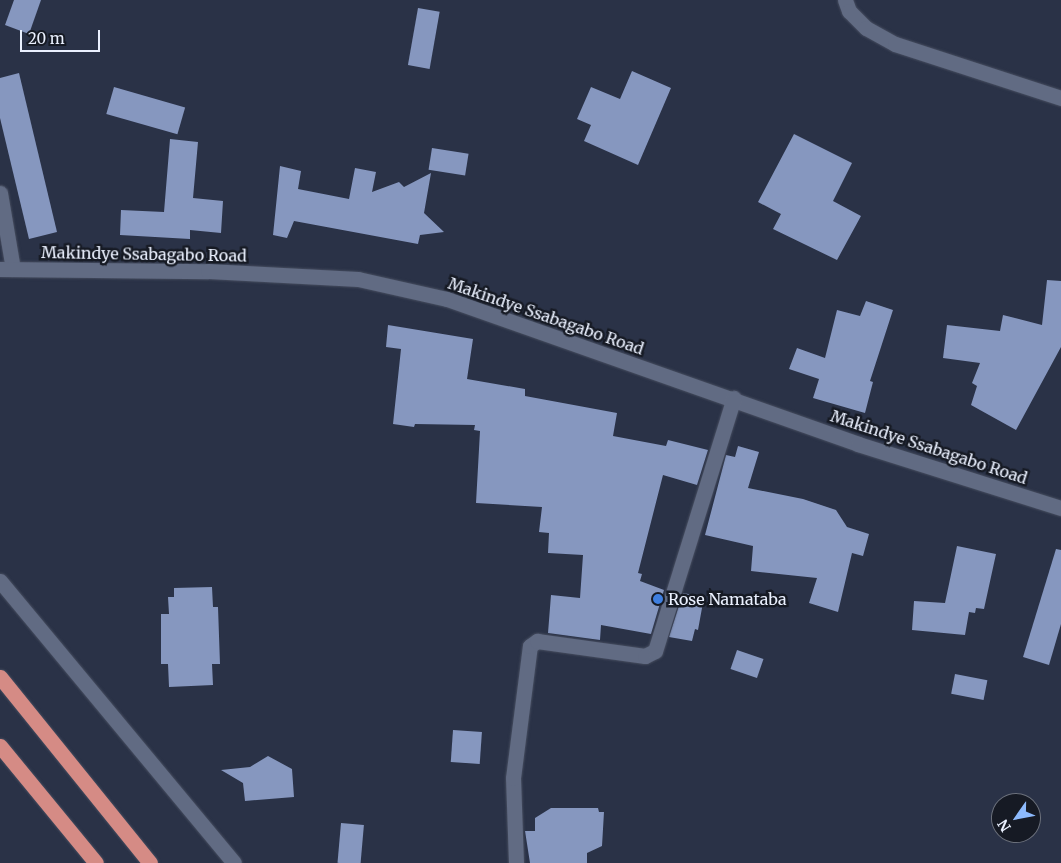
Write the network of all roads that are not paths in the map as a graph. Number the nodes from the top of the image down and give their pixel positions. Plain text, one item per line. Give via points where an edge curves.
1 (845, 0) edge
2 (1061, 98) edge
3 (0, 193) edge
4 (6, 269) edge
5 (734, 398) junction
6 (1061, 508) edge
7 (0, 581) edge
8 (0, 677) edge
9 (0, 746) edge
10 (96, 863) edge
11 (150, 863) edge
12 (234, 863) edge
13 (516, 863) edge

1 - 2 street via 849,12 866,28 895,44
3 - 4 street
4 - 5 street, Makindye Ssabagabo Road via 208,271 358,279 447,300
5 - 6 street, Makindye Ssabagabo Road via 858,444
5 - 13 street via 655,651 645,656 537,640 530,646 512,778
7 - 12 street
8 - 11 highway
9 - 10 highway

